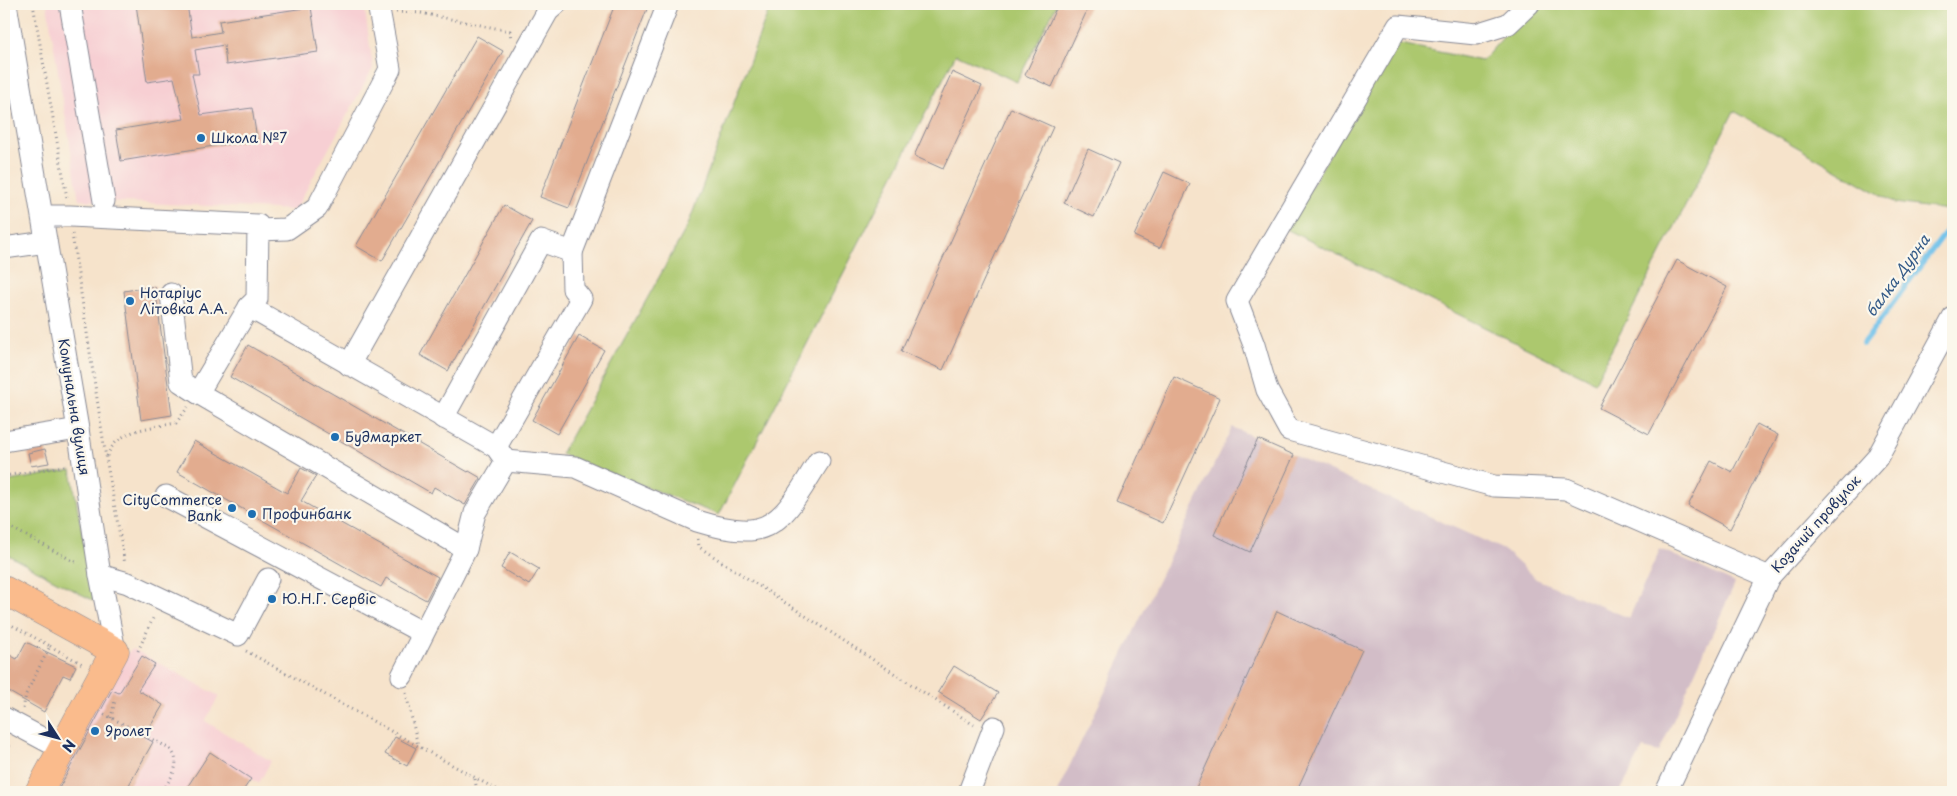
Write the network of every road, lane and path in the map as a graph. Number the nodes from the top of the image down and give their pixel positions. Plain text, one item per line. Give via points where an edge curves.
1 (6, 4) edge
2 (33, 4) edge
3 (70, 4) edge
4 (556, 4) edge
5 (668, 4) edge
6 (1529, 4) edge
7 (379, 8) edge
8 (524, 52) junction
9 (104, 201) dead end
10 (42, 216) junction
11 (70, 216) junction
12 (258, 230) junction
13 (46, 242) junction
14 (4, 248) edge
15 (572, 252) junction
16 (171, 294) dead end
17 (249, 307) junction
18 (1953, 318) edge
19 (349, 365) junction
20 (198, 393) junction
21 (443, 418) junction
22 (78, 429) junction
23 (4, 441) edge
24 (501, 454) junction
25 (106, 458) junction
26 (819, 461) dead end
27 (83, 463) junction
28 (4, 476) edge
29 (166, 496) dead end
30 (697, 521) junction
31 (4, 524) edge
32 (466, 550) junction
33 (100, 574) junction
34 (1769, 577) junction
35 (268, 579) dead end
36 (128, 583) junction
37 (4, 590) edge
38 (4, 621) edge
39 (423, 633) junction
40 (115, 651) junction
41 (245, 651) dead end
42 (402, 676) joint
43 (103, 713) dead end
44 (12, 722) edge
45 (985, 727) joint
46 (418, 746) junction
47 (62, 750) junction
48 (4, 755) edge
49 (475, 779) junction
50 (39, 792) edge
51 (162, 792) edge
52 (477, 792) edge
53 (501, 792) edge
54 (969, 792) edge
55 (1666, 792) edge

1 - 10 street, Комунальна вулиця
2 - 11 path
3 - 9 street
4 - 8 street via 548,11
5 - 15 street
6 - 34 street via 1508,24 1476,34 1398,26 1237,301 1267,390 1288,430 1494,486 1566,489
7 - 8 path via 510,31 512,46
7 - 12 street via 390,69 317,208 287,229
8 - 19 street
10 - 11 street
10 - 13 street, Комунальна вулиця
11 - 12 street via 258,224
11 - 25 path
12 - 17 street via 257,299
13 - 14 street
13 - 22 street, Комунальна вулиця
15 - 21 street via 541,241
15 - 24 street via 572,289 581,299
16 - 20 street via 181,382
17 - 19 street
17 - 20 street
18 - 34 street, Козачий провулок via 1877,458
19 - 21 street
20 - 25 path via 176,423 126,433
20 - 32 street
21 - 24 street
22 - 23 street
22 - 27 street, Комунальна вулиця
24 - 30 street via 575,467
24 - 32 street via 476,513
25 - 27 path
25 - 36 path
26 - 30 street via 786,511 772,523 751,530
27 - 28 path
27 - 33 street, Комунальна вулиця
29 - 39 street
30 - 45 path via 699,547
31 - 33 path
32 - 39 street
33 - 36 street
33 - 40 street, Комунальна вулиця
34 - 55 street, Козачий провулок
35 - 36 street via 238,635
37 - 40 main road
38 - 44 path via 50,646
39 - 42 street
40 - 47 main road
41 - 46 path
42 - 46 path
43 - 51 path via 175,754 175,769
44 - 47 street
44 - 48 path
45 - 54 street
46 - 49 path
47 - 50 main road
49 - 52 path
49 - 53 path

